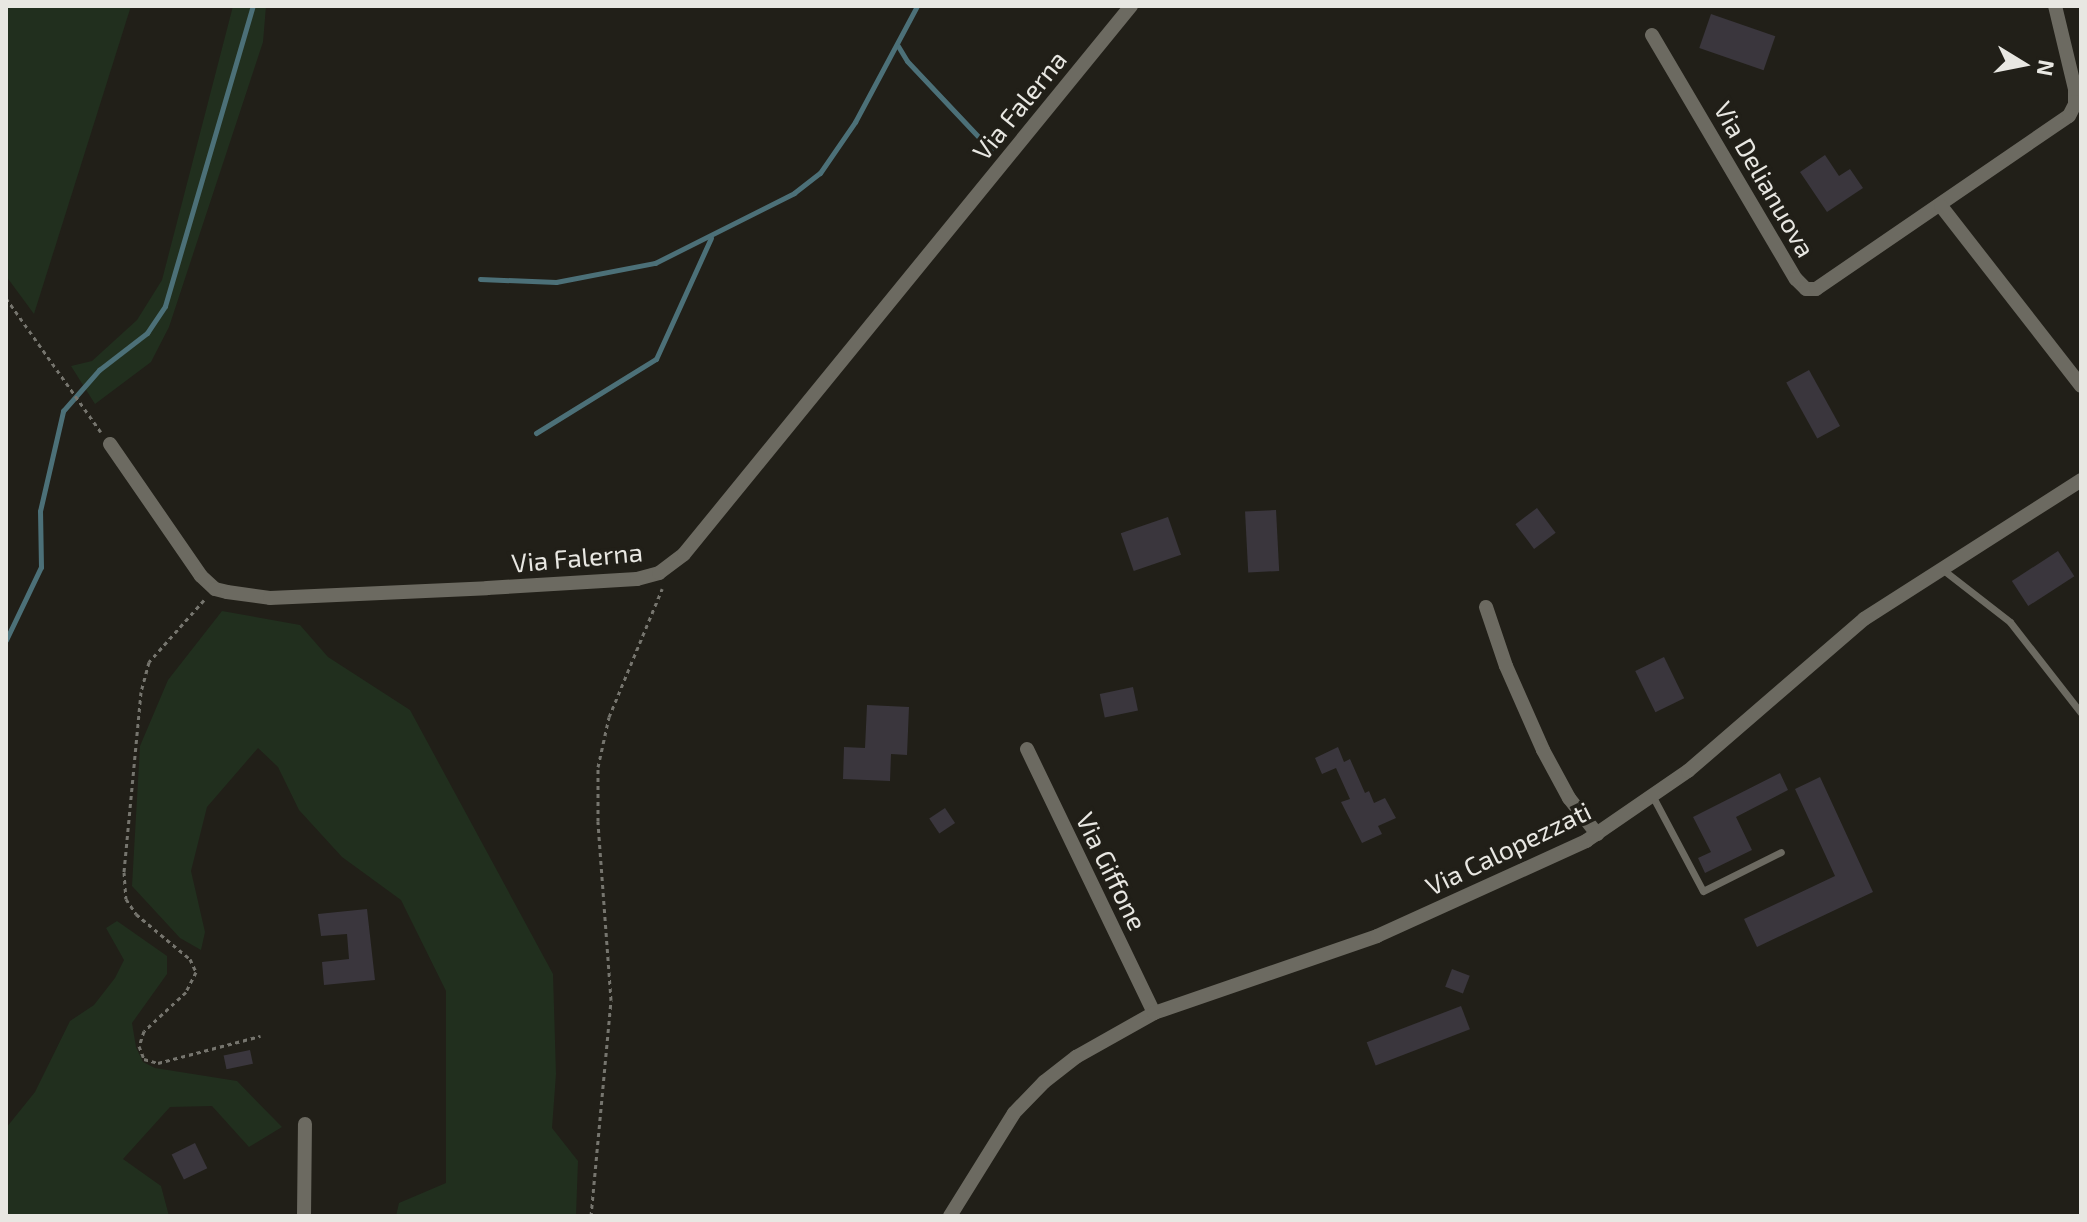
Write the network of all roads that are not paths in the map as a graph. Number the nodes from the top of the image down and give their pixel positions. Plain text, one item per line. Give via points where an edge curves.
1 (1131, 6) edge
2 (2055, 6) edge
3 (1652, 35) dead end
4 (1941, 206) junction
5 (2081, 386) edge
6 (110, 444) road end
7 (2081, 480) edge
8 (1941, 568) junction
9 (1486, 607) dead end
10 (2081, 713) edge
11 (1027, 749) dead end
12 (1653, 797) junction
13 (1597, 834) junction
14 (1781, 852) dead end
15 (1154, 1013) junction
16 (305, 1124) dead end
17 (304, 1216) edge
18 (950, 1216) edge

1 - 6 street, Via Falerna via 668,568 637,579 487,588 270,598 215,589
2 - 4 street via 2075,89 2073,110
3 - 4 street, Via Delianuova via 1806,289 1825,286
4 - 5 street
7 - 8 street, Via Calopezzati
8 - 10 lane via 2010,622
8 - 12 street, Via Calopezzati via 1834,642
9 - 13 street via 1543,750 1569,798
11 - 15 street, Via Giffone
12 - 13 street, Via Calopezzati
12 - 14 lane via 1703,891
13 - 15 street, Via Calopezzati via 1377,936
15 - 18 street, Via Calopezzati via 1087,1050 1034,1091 1004,1126
16 - 17 street

